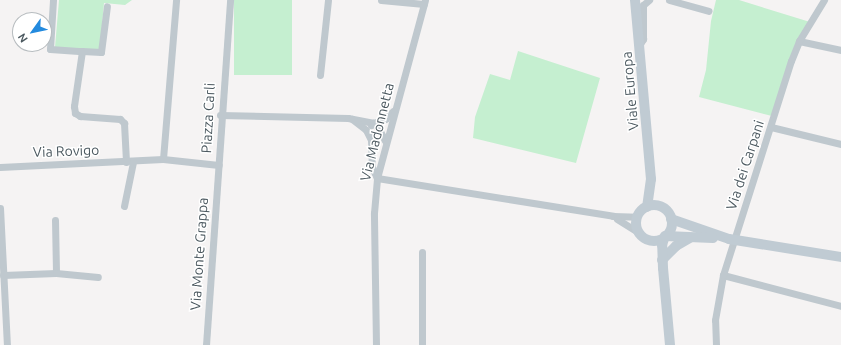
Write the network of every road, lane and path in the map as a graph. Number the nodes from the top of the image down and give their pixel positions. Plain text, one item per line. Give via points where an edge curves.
1 (53, 0) edge
2 (176, 0) edge
3 (230, 0) edge
4 (328, 0) edge
5 (381, 0) edge
6 (635, 0) edge
7 (649, 0) edge
8 (668, 0) edge
9 (824, 0) edge
10 (425, 2) edge
11 (107, 6) dead end
12 (709, 11) dead end
13 (799, 41) junction
14 (640, 44) junction
15 (841, 50) edge
16 (82, 51) junction
17 (320, 75) dead end
18 (394, 110) junction
19 (220, 115) junction
20 (352, 119) junction
21 (373, 123) junction
22 (771, 128) junction
23 (366, 130) junction
24 (385, 142) junction
25 (841, 144) edge
26 (163, 159) junction
27 (129, 162) junction
28 (219, 165) junction
29 (0, 166) edge
30 (377, 178) junction
31 (651, 179) junction
32 (124, 206) dead end
33 (647, 207) junction
34 (0, 208) edge
35 (664, 209) junction
36 (613, 216) junction
37 (637, 217) junction
38 (671, 219) junction
39 (55, 220) dead end
40 (642, 235) junction
41 (665, 236) junction
42 (692, 238) junction
43 (732, 239) junction
44 (422, 252) dead end
45 (841, 257) edge
46 (662, 264) junction
47 (56, 273) junction
48 (723, 274) junction
49 (3, 275) junction
50 (98, 277) dead end
51 (841, 306) edge
52 (0, 309) edge
53 (6, 315) junction
54 (7, 345) edge
55 (206, 345) edge
56 (376, 345) edge
57 (422, 345) edge
58 (670, 345) edge
59 (716, 345) edge

1 - 16 street via 50,49
2 - 26 street
3 - 19 street, Piazza Carli
4 - 17 street
5 - 10 street
6 - 14 main road, Viale Europa
7 - 14 street via 643,5 643,39
8 - 12 street
9 - 13 street, Via dei Carpani
10 - 18 street, Via Madonnetta
11 - 16 street via 101,52
13 - 15 street
13 - 22 street, Via dei Carpani
14 - 31 main road, Viale Europa
16 - 27 street via 74,106 76,113 80,116 120,119 124,123
18 - 21 street via 385,119
18 - 24 street, Via Madonnetta
19 - 20 street
19 - 28 street, Piazza Carli
20 - 21 street
20 - 23 street
21 - 23 street
21 - 24 street
22 - 25 street
22 - 43 street, Via dei Carpani
23 - 30 street via 370,140 372,167
24 - 30 street, Via Madonnetta
26 - 27 street, Via Rovigo
26 - 28 street, Piazza Carli
27 - 29 street, Via Rovigo
27 - 32 street
28 - 55 street, Via Monte Grappa
30 - 36 street
30 - 56 street, Via Madonnetta via 374,213
31 - 33 main road, Viale Europa
31 - 35 main road, Viale Europa
33 - 35 main road
33 - 37 main road
34 - 49 street
35 - 38 main road
36 - 37 street
36 - 40 street
37 - 40 main road
38 - 41 main road via 670,229
38 - 43 main road
39 - 47 street
40 - 41 main road via 656,241
40 - 46 main road via 657,253
41 - 42 main road
41 - 46 main road via 662,245
42 - 43 main road
42 - 46 main road via 676,246
43 - 45 main road
43 - 48 street, Via dei Carpani
44 - 57 street
46 - 58 main road
47 - 49 street
47 - 50 street
48 - 51 street
48 - 59 street, Via dei Carpani via 715,320
49 - 53 street
52 - 53 street
53 - 54 street

